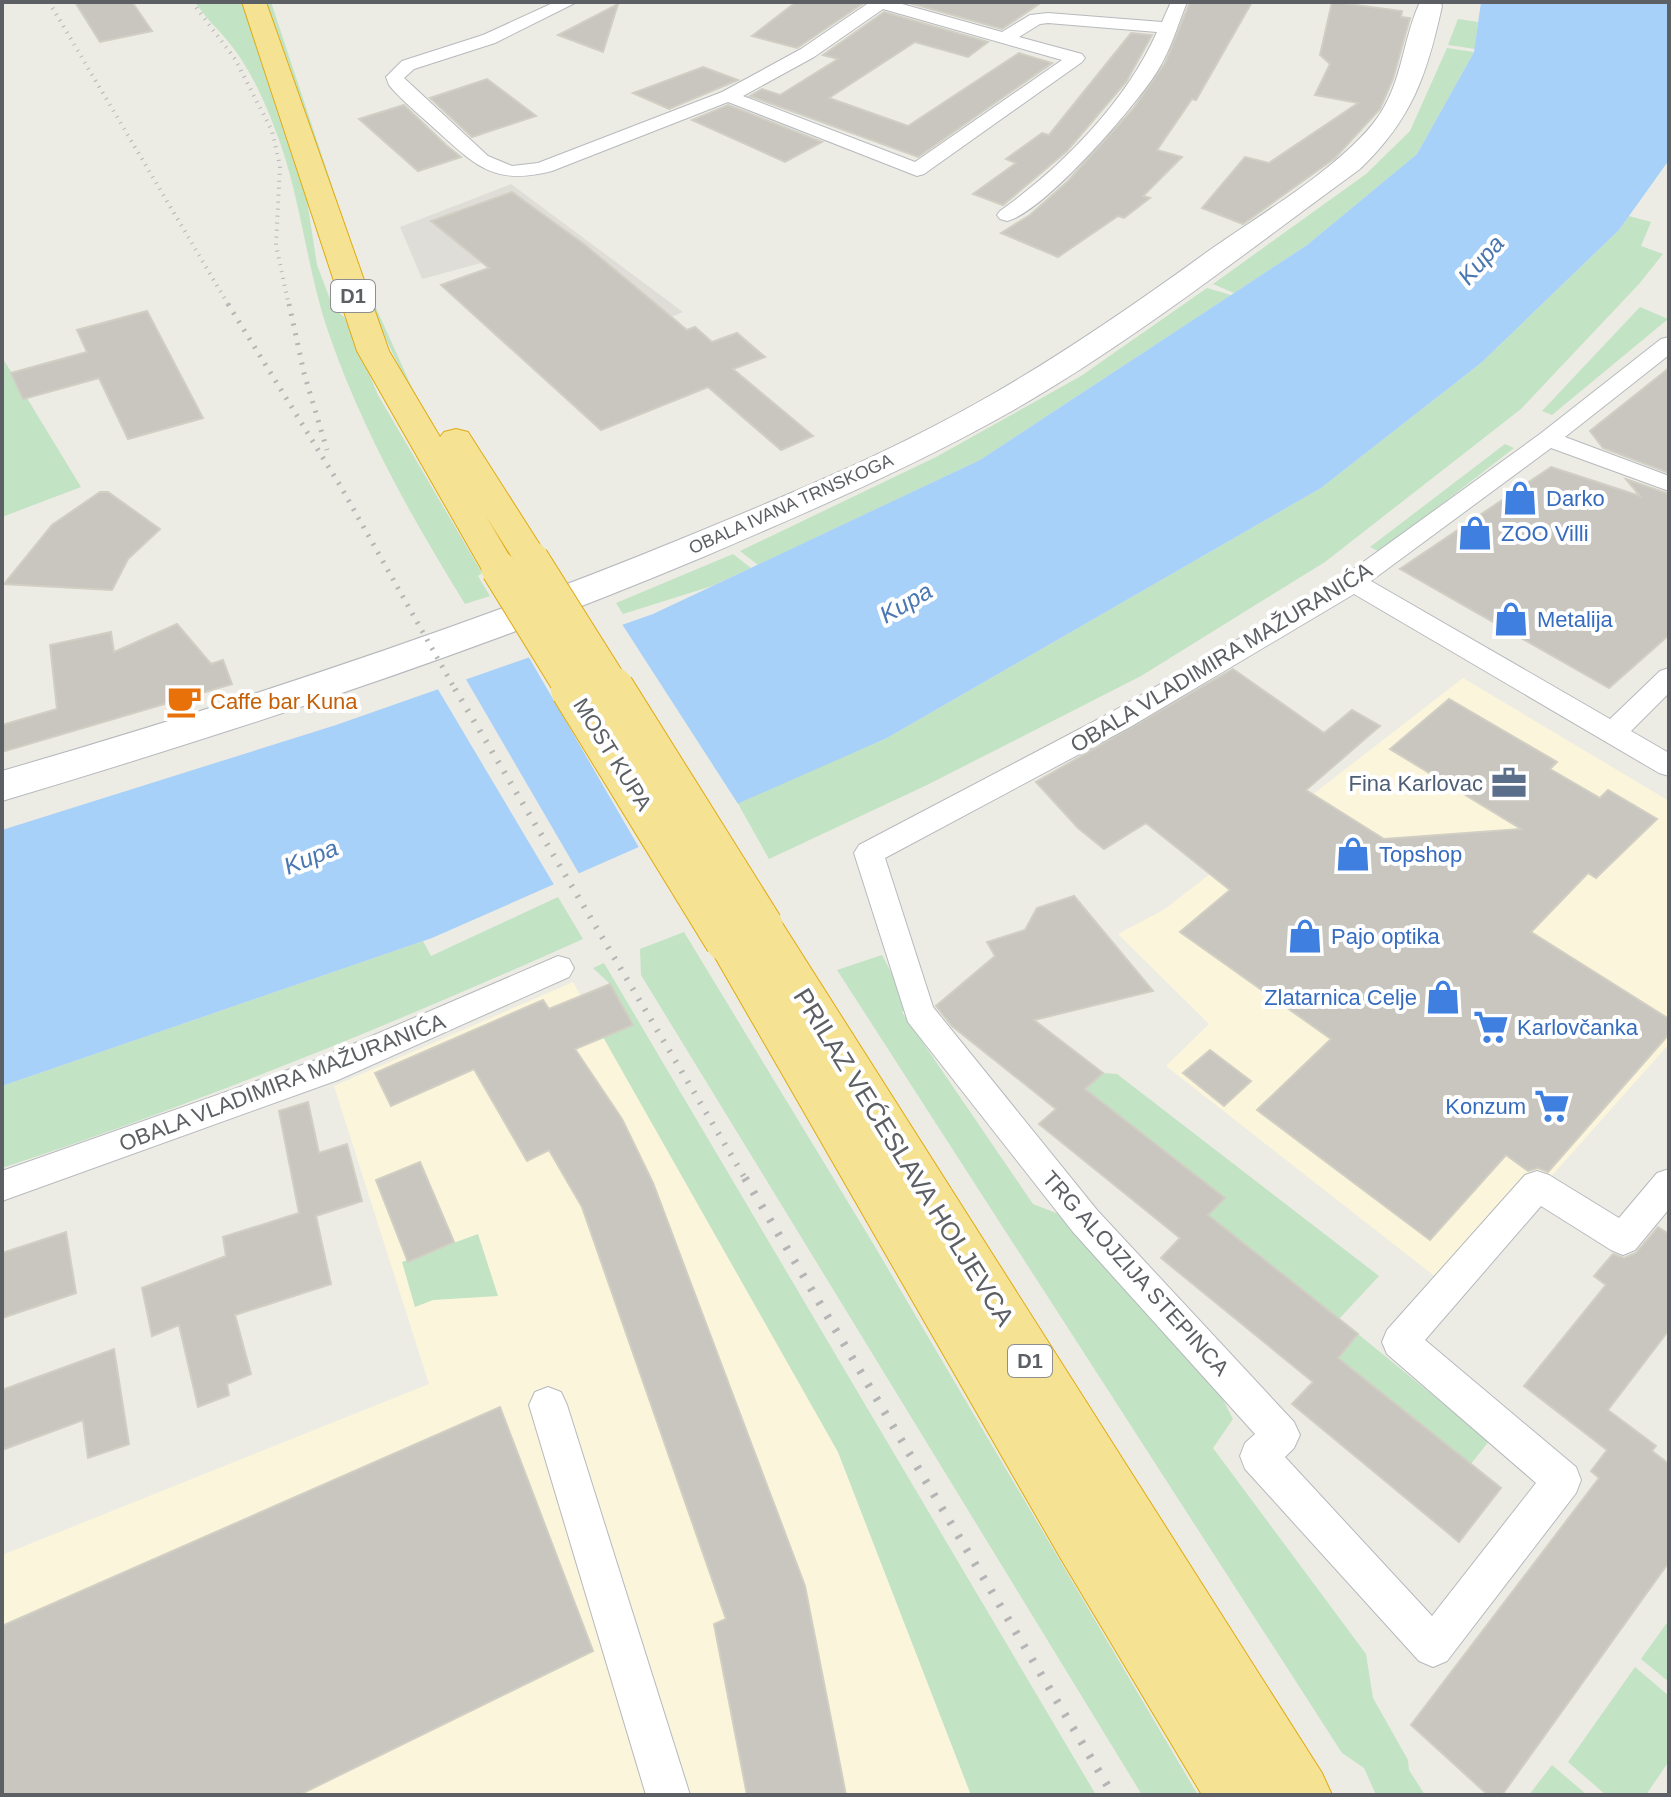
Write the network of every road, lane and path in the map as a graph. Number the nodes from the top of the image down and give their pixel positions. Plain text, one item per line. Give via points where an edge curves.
1 (254, 2) edge
2 (282, 2) edge
3 (569, 2) edge
4 (1179, 2) edge
5 (880, 3) edge
6 (1430, 6) edge
7 (1168, 28) junction
8 (1006, 37) junction
9 (728, 96) junction
10 (1007, 215) dead end
11 (396, 329) dead end
12 (1669, 344) edge
13 (414, 364) dead end
14 (1548, 439) junction
15 (1669, 484) edge
16 (515, 564) junction
17 (1353, 582) junction
18 (1669, 677) edge
19 (1612, 733) junction
20 (1669, 766) edge
21 (2, 786) edge
22 (869, 853) joint
23 (744, 933) junction
24 (558, 968) dead end
25 (1669, 1184) edge
26 (2, 1186) edge
27 (548, 1405) dead end
28 (668, 1795) edge
29 (1238, 1795) edge
30 (1300, 1795) edge

1 - 16 highway, D1 via 373,351
2 - 11 highway, D1
3 - 9 street via 489,39 408,65 395,77 398,85 481,160 518,173
4 - 7 street
5 - 8 street
5 - 9 street via 819,46
6 - 21 street, OBALA IVANA TRNSKOGA via 1404,98 1373,143 1062,368 952,430 637,572 454,643 191,731
7 - 8 street via 1048,18 1036,19
7 - 10 street via 1150,69 1075,159
8 - 9 street via 1076,58 917,170
12 - 14 street, OBALA VLADIMIRA MAŽURANIĆA
13 - 16 highway, D1
14 - 15 street
14 - 17 street, OBALA VLADIMIRA MAŽURANIĆA
16 - 23 highway, MOST KUPA / D1, bridge
17 - 19 street
17 - 22 street, OBALA VLADIMIRA MAŽURANIĆA via 1120,720
18 - 19 street
19 - 20 street
22 - 25 street, TRG ALOJZIJA STEPINCA via 919,1013 1085,1221 1281,1435 1259,1456 1433,1647 1562,1480 1400,1342 1537,1186 1623,1239
23 - 29 highway, PRILAZ VEĆESLAVA HOLJEVCA / D1 via 1081,1539
23 - 30 highway, PRILAZ VEĆESLAVA HOLJEVCA / D1
24 - 26 street, OBALA VLADIMIRA MAŽURANIĆA via 327,1070
27 - 28 street

